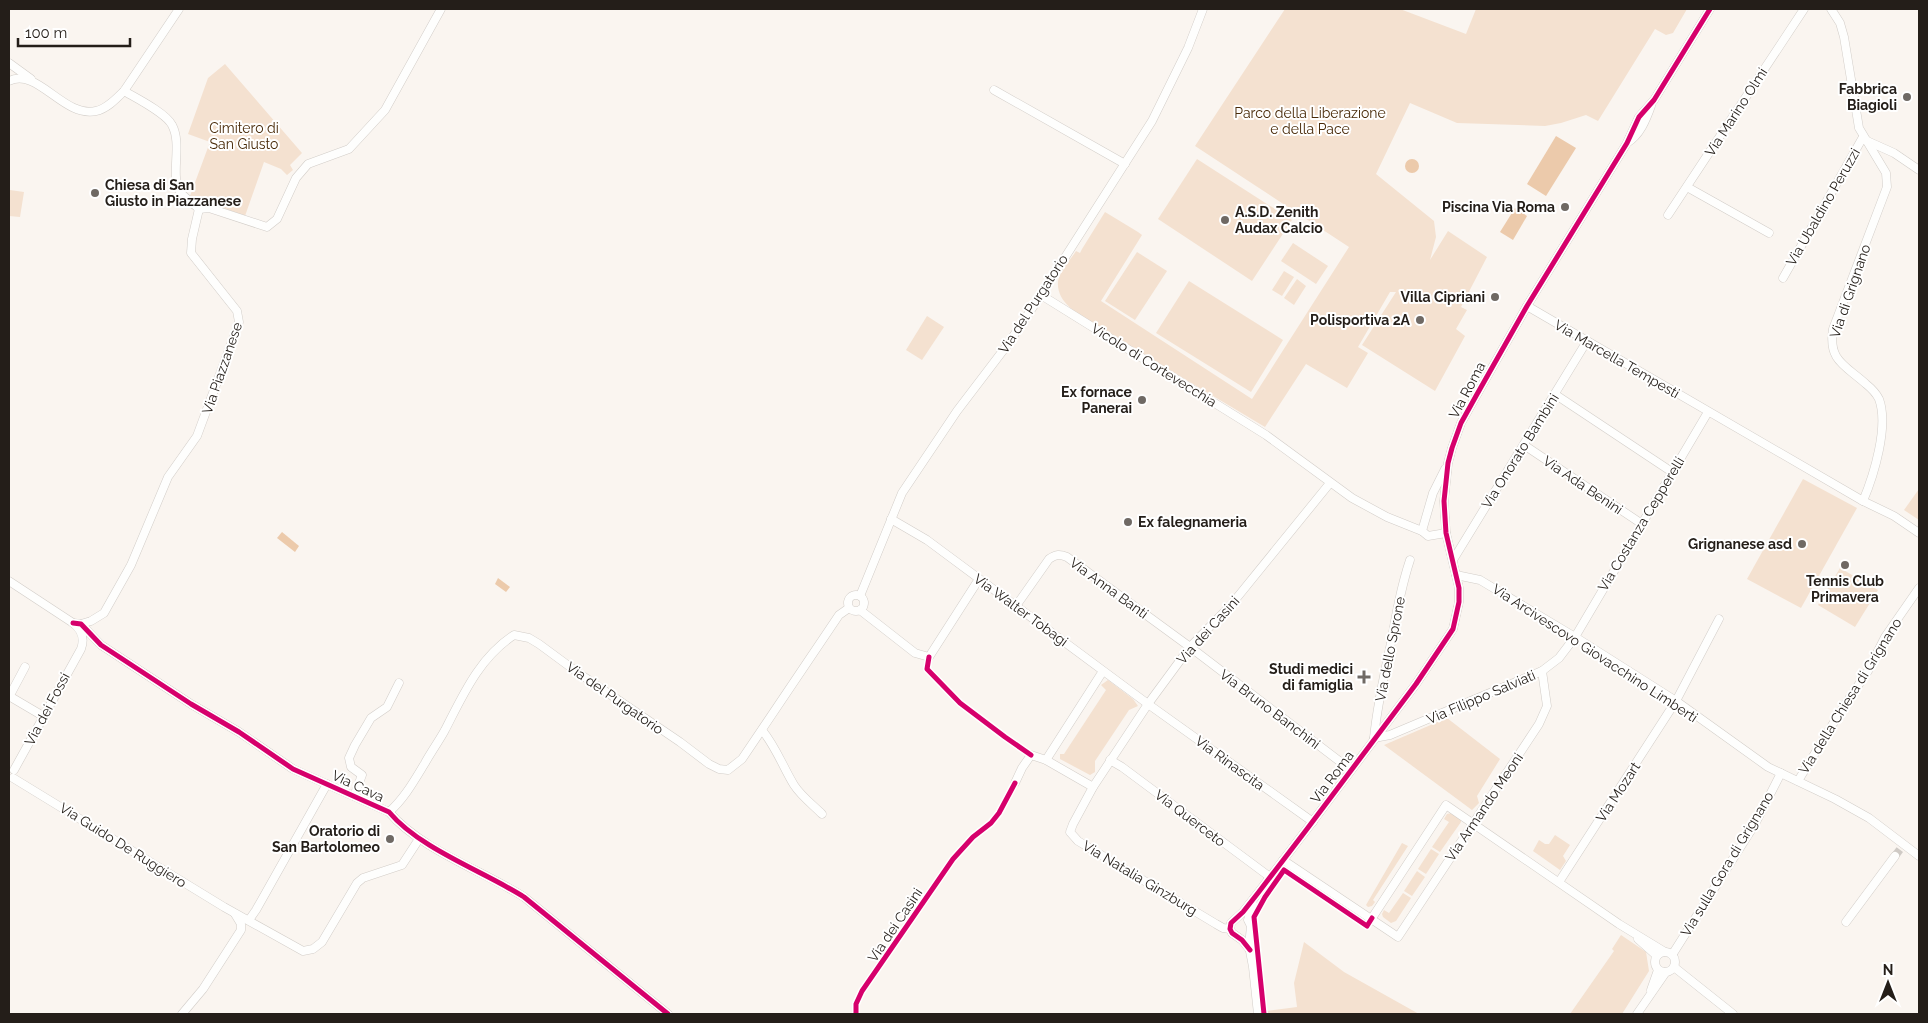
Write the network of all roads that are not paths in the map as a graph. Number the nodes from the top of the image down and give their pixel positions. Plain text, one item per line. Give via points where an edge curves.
1 (179, 9) edge
2 (441, 9) edge
3 (1203, 9) edge
4 (1710, 9) edge
5 (1804, 9) edge
6 (1831, 9) edge
7 (9, 63) edge
8 (12, 80) edge
9 (44, 89) junction
10 (994, 90) dead end
11 (124, 91) junction
12 (1864, 138) junction
13 (1124, 164) junction
14 (1919, 170) edge
15 (1687, 187) junction
16 (199, 209) junction
17 (1668, 215) dead end
18 (1769, 233) dead end
19 (1783, 278) dead end
20 (1041, 295) junction
21 (1527, 306) junction
22 (1587, 341) junction
23 (1556, 395) junction
24 (1708, 412) junction
25 (1524, 446) junction
26 (1448, 463) junction
27 (1672, 472) junction
28 (1330, 482) junction
29 (1863, 501) junction
30 (891, 519) junction
31 (1642, 524) junction
32 (1422, 531) junction
33 (1446, 533) junction
34 (1919, 533) edge
35 (1410, 560) dead end
36 (1453, 560) junction
37 (1456, 575) junction
38 (979, 579) junction
39 (9, 581) edge
40 (1919, 588) edge
41 (860, 596) junction
42 (1016, 606) junction
43 (850, 608) junction
44 (860, 610) junction
45 (1719, 620) dead end
46 (77, 624) junction
47 (1575, 637) junction
48 (1190, 647) junction
49 (25, 667) dead end
50 (1104, 671) junction
51 (1542, 671) junction
52 (400, 683) dead end
53 (9, 696) edge
54 (1676, 702) junction
55 (1148, 704) junction
56 (43, 716) junction
57 (762, 730) junction
58 (1374, 738) junction
59 (1046, 760) junction
60 (1110, 760) junction
61 (1351, 770) junction
62 (11, 773) edge
63 (1780, 773) junction
64 (1798, 781) junction
65 (1015, 783) dead end
66 (327, 784) junction
67 (1093, 787) junction
68 (354, 796) junction
69 (389, 812) junction
70 (822, 814) dead end
71 (1313, 822) junction
72 (1474, 823) junction
73 (419, 839) junction
74 (1895, 856) tunnel mouth
75 (1919, 856) edge
76 (1283, 860) junction
77 (1270, 877) junction
78 (1559, 882) junction
79 (1258, 893) junction
80 (234, 913) junction
81 (1238, 917) junction
82 (1372, 918) junction
83 (249, 920) junction
84 (1248, 920) junction
85 (1846, 922) dead end
86 (1624, 927) junction
87 (1230, 929) junction
88 (1250, 932) junction
89 (1239, 937) junction
90 (1250, 950) junction
91 (1669, 953) junction
92 (1657, 956) junction
93 (1674, 967) junction
94 (1658, 970) junction
95 (1666, 972) junction
96 (1647, 998) junction
97 (182, 1014) edge
98 (668, 1014) edge
99 (1258, 1014) edge
100 (1638, 1014) edge
101 (1733, 1014) edge

1 - 11 street
2 - 16 street via 385,110 349,149 308,164 296,178 278,219 266,227 209,208
3 - 13 street, Via del Purgatorio via 1188,48 1152,121
4 - 21 street, Via Roma via 1654,100 1635,138 1627,143
5 - 15 street, Via Marino Olmi
6 - 12 street, Via di Grignano via 1844,37 1859,128
7 - 8 street
7 - 9 street
8 - 9 street via 30,80
9 - 11 street via 66,105 84,112 98,111
10 - 13 street
11 - 16 street via 172,123 177,140 175,170 180,192
12 - 14 street
12 - 19 street, Via Ubaldino Peruzzi
12 - 29 street, Via di Grignano via 1886,172 1887,187 1833,329 1831,343 1833,354 1871,388 1881,411 1876,463
13 - 20 street, Via del Purgatorio
15 - 17 street, Via Marino Olmi
15 - 18 street
16 - 46 street, Via Piazzanese via 191,253 238,311 240,322 196,436 168,477 131,565 104,613 91,621
20 - 28 street, Vicolo di Cortevecchia via 1266,435
20 - 30 street, Via del Purgatorio via 938,438 902,493
21 - 22 street, Via Marcella Tempesti
21 - 26 street, Via Roma via 1461,423
22 - 23 street, Via Onorato Bambini
22 - 24 street, Via Marcella Tempesti
23 - 25 street, Via Onorato Bambini
23 - 27 street
24 - 27 street, Via Costanza Cepperelli
24 - 29 street, Via Marcella Tempesti
25 - 31 street, Via Ada Benini
25 - 36 street, Via Onorato Bambini
26 - 32 street, Via Roma via 1433,493
26 - 33 street, Via Roma via 1444,501
27 - 31 street, Via Costanza Cepperelli
28 - 32 street via 1387,518
28 - 48 street, Via dei Casini via 1231,606
29 - 34 street
30 - 38 street, Via Walter Tobagi via 927,540
30 - 41 street, Via del Purgatorio
31 - 47 street, Via Costanza Cepperelli
32 - 33 street via 1428,536
33 - 36 street, Via Roma
35 - 58 street, Via dello Sprone via 1383,679
36 - 37 street, Via Roma
37 - 47 street, Via Arcivescovo Giovacchino Limberti via 1480,580
37 - 58 street, Via Roma via 1459,602 1454,629
38 - 42 street, Via Walter Tobagi
38 - 44 street via 929,657 915,653
39 - 46 street
40 - 64 street, Via della Chiesa di Grignano via 1884,637 1868,671
41 - 43 street via 851,597
41 - 44 street via 864,604
42 - 48 street, Via Anna Banti via 1049,559 1060,554
42 - 50 street, Via Walter Tobagi
43 - 44 street
43 - 57 street, Via del Purgatorio via 839,615
45 - 54 street, Via Mozart
46 - 56 street, Via dei Fossi via 83,638 81,649
46 - 66 street, Via Cava via 101,644 191,704 293,769
47 - 51 street, Via Filippo Salviati via 1559,658
47 - 54 street, Via Arcivescovo Giovacchino Limberti
48 - 55 street, Via dei Casini
48 - 61 street, Via Bruno Banchini
49 - 53 street
50 - 55 street, Via Walter Tobagi
50 - 59 street
51 - 58 street, Via Filippo Salviati via 1390,735
51 - 72 street, Via Armando Meoni via 1547,706 1539,724
52 - 68 street via 387,707 371,718 349,758 351,767 362,776
53 - 56 street
54 - 63 street, Via Arcivescovo Giovacchino Limberti
54 - 78 street, Via Mozart
55 - 60 street, Via dei Casini
55 - 71 street, Via Rinascita
56 - 62 street, Via dei Fossi
57 - 69 street, Via del Purgatorio via 736,765 728,770 719,769 539,644 514,635 485,660 412,785
57 - 70 street via 796,788
58 - 61 street, Via Roma
59 - 65 street via 1031,755
59 - 67 street
60 - 67 street, Via dei Casini
60 - 77 street, Via Querceto
61 - 71 street, Via Roma
62 - 80 street, Via Guido De Ruggiero
63 - 64 street, Via Arcivescovo Giovacchino Limberti
63 - 91 street, Via sulla Gora di Grignano via 1755,824
64 - 75 street, Via Arcivescovo Giovacchino Limberti via 1869,818
66 - 68 street, Via Cava
66 - 83 street
67 - 87 street, Via Natalia Ginzburg via 1070,832 1078,841 1216,924
68 - 69 street, Via Cava
69 - 73 street, Via Cava via 398,824
71 - 76 street, Via Roma
72 - 78 street
72 - 82 street via 1446,805
72 - 82 street, Via Armando Meoni via 1398,937
73 - 83 street, Via Guido De Ruggiero via 402,865 357,883 322,942 313,949 303,951
73 - 98 street, Via Cava via 524,897
74 - 85 street
76 - 77 street, Via Roma
76 - 82 street
77 - 79 street, Via Roma
78 - 86 street
79 - 81 street, Via Roma
79 - 84 street, Via Roma
80 - 83 street, Via Guido De Ruggiero
80 - 97 street via 241,930 203,989
81 - 84 street
81 - 87 street, Via Roma
84 - 88 street, Via Roma
86 - 91 street
86 - 92 street
87 - 89 street
88 - 89 street
88 - 90 street, Via Roma
89 - 90 street
90 - 99 street, Via Roma
91 - 92 street
91 - 93 street via 1675,959
92 - 94 street via 1654,962
93 - 95 street
93 - 101 street
94 - 95 street
94 - 96 street
95 - 96 street
96 - 100 street

